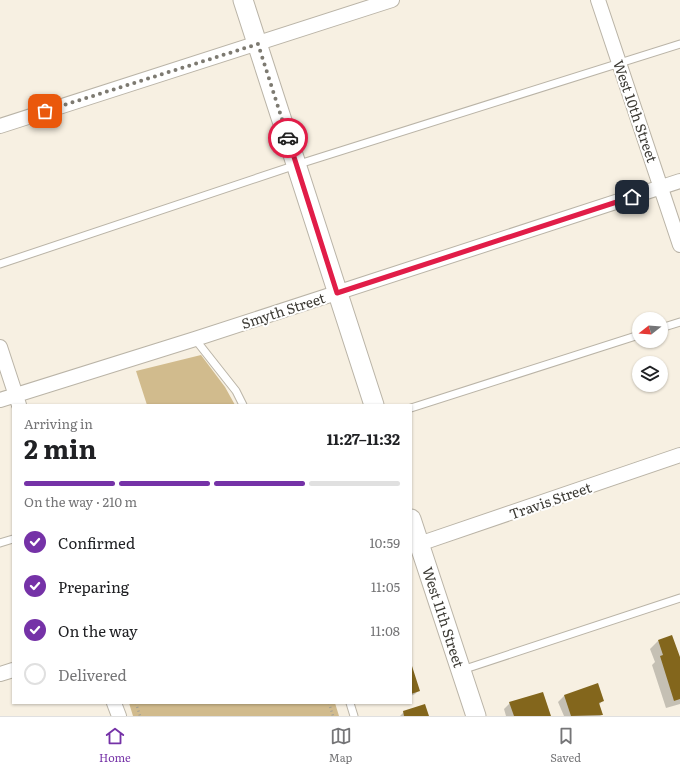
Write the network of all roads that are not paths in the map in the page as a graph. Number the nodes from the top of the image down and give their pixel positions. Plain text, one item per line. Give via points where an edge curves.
1 (243, 0) edge
2 (392, 0) edge
3 (598, 0) edge
4 (258, 44) junction
5 (680, 44) edge
6 (620, 64) junction
7 (0, 126) edge
8 (296, 165) junction
9 (680, 181) edge
10 (661, 187) junction
11 (680, 245) edge
12 (0, 264) edge
13 (337, 293) junction
14 (680, 322) edge
15 (668, 326) edge
16 (632, 337) edge
17 (195, 339) junction
18 (0, 347) edge
19 (0, 400) edge
20 (17, 400) edge
21 (242, 404) edge
22 (374, 404) edge
23 (412, 408) edge
24 (680, 455) edge
25 (412, 522) edge
26 (12, 539) edge
27 (0, 543) edge
28 (419, 544) junction
29 (680, 598) edge
30 (12, 670) edge
31 (461, 670) junction
32 (0, 674) edge
33 (114, 704) edge
34 (350, 704) edge
35 (119, 716) edge
36 (354, 716) edge
37 (476, 716) edge

1 - 4 main road
2 - 4 street
3 - 6 street, West 10th Street
4 - 7 street
4 - 8 main road
5 - 6 lane
6 - 8 lane
6 - 10 street, West 10th Street
8 - 12 lane
8 - 13 main road
9 - 10 street, Smyth Street
10 - 11 street, West 10th Street
10 - 13 street, Smyth Street
13 - 17 street, Smyth Street
13 - 22 main road
14 - 15 lane
16 - 23 lane
17 - 20 street, Smyth Street
17 - 21 lane via 236,391
18 - 20 street
19 - 20 street, Smyth Street
24 - 28 street, Travis Street
25 - 28 main road, West 11th Street
26 - 27 lane
28 - 31 main road, West 11th Street
29 - 31 lane
30 - 32 street
31 - 37 main road, West 11th Street
33 - 35 street
34 - 36 lane

